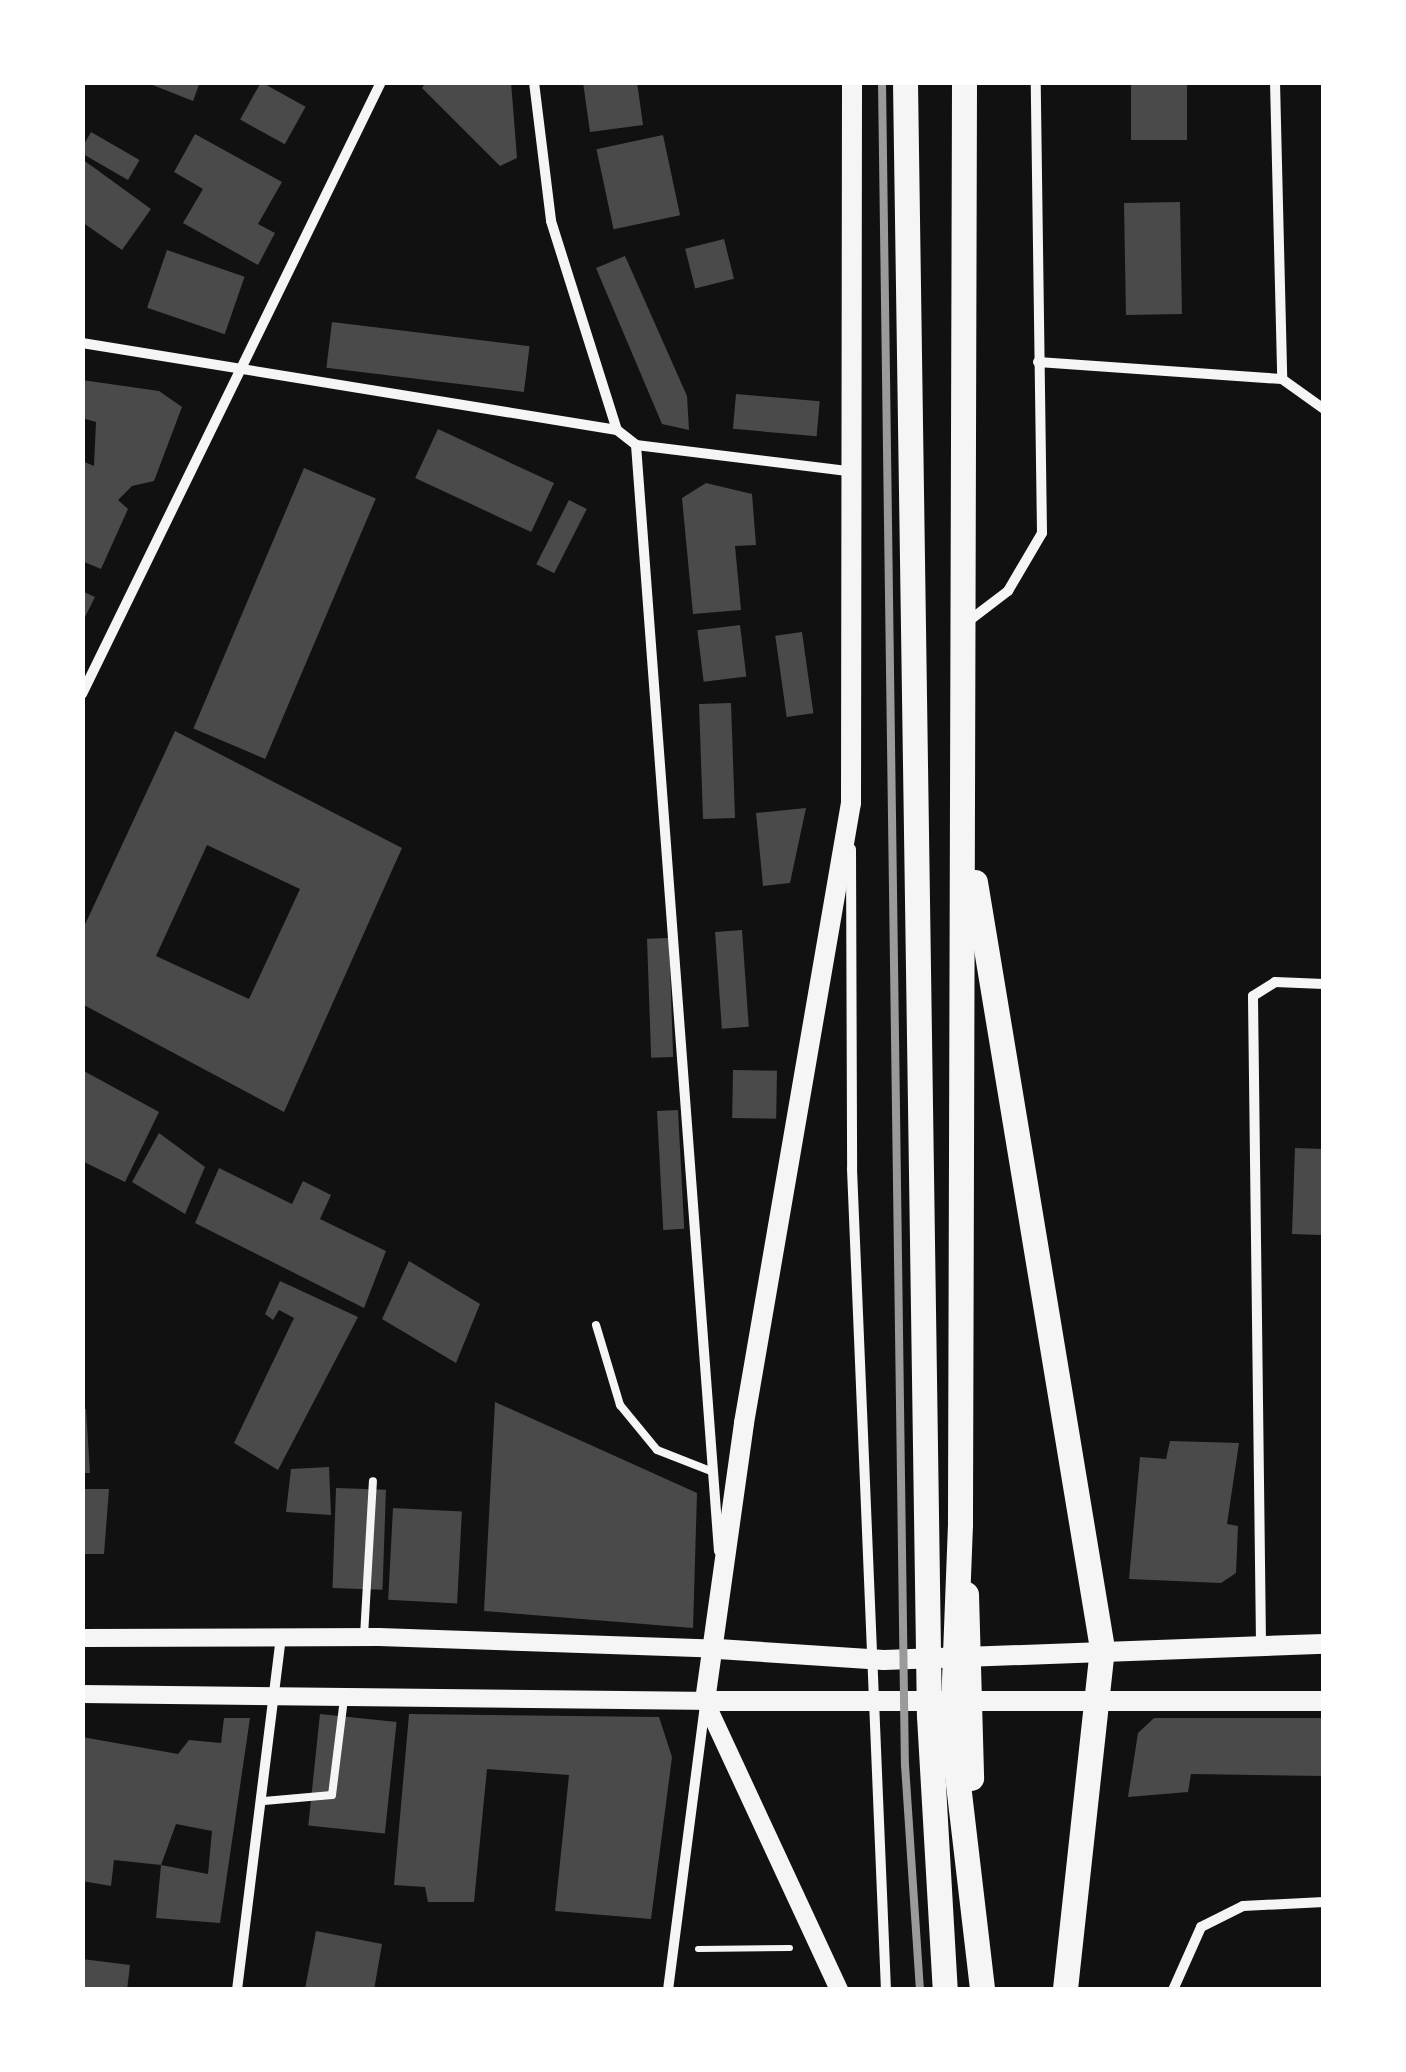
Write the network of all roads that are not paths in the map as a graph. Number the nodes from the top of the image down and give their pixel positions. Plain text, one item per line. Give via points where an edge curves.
1 (381, 82) edge
2 (534, 82) edge
3 (852, 82) edge
4 (906, 82) edge
5 (964, 82) edge
6 (1036, 82) edge
7 (1275, 82) edge
8 (82, 343) edge
9 (1038, 362) junction
10 (242, 372) junction
11 (1282, 379) junction
12 (1324, 409) edge
13 (617, 430) junction
14 (636, 446) junction
15 (856, 472) junction
16 (965, 624) junction
17 (82, 694) edge
18 (851, 804) junction
19 (963, 811) junction
20 (1324, 984) edge
21 (596, 1324) dead end
22 (713, 1472) junction
23 (372, 1481) dead end
24 (721, 1579) junction
25 (82, 1638) edge
26 (281, 1638) junction
27 (364, 1638) junction
28 (1260, 1642) junction
29 (1324, 1644) edge
30 (1102, 1648) junction
31 (714, 1650) junction
32 (82, 1694) edge
33 (278, 1694) junction
34 (344, 1695) junction
35 (1100, 1699) junction
36 (710, 1701) junction
37 (1324, 1701) edge
38 (264, 1800) junction
39 (1324, 1902) edge
40 (237, 1990) edge
41 (668, 1990) edge
42 (838, 1990) edge
43 (886, 1990) edge
44 (945, 1990) edge
45 (982, 1990) edge
46 (1065, 1990) edge
47 (1172, 1990) edge

1 - 10 street
2 - 13 street via 551,221
3 - 15 main road
4 - 44 main road via 929,1716
5 - 16 main road
6 - 9 street
7 - 11 street
8 - 10 street
9 - 11 street
9 - 16 street via 1042,533 1008,592
10 - 13 street
10 - 17 street
11 - 12 street
13 - 14 street
14 - 15 street
14 - 22 street
15 - 18 main road
16 - 19 main road
18 - 24 main road
18 - 43 street via 852,1169
19 - 30 main road
19 - 45 main road via 960,1524 952,1733
20 - 28 street via 1275,982 1253,996
21 - 22 lane via 620,1404 657,1450
22 - 24 street
23 - 27 lane
24 - 31 main road
25 - 26 street
26 - 27 street
26 - 33 street
27 - 31 street
28 - 29 main road
28 - 30 main road
30 - 31 main road via 884,1660
30 - 35 main road
31 - 36 main road
32 - 33 street
33 - 34 street
33 - 38 street
34 - 36 street
34 - 38 lane via 332,1795
35 - 36 main road
35 - 37 main road
35 - 46 main road
36 - 41 street
36 - 42 street
38 - 40 street
39 - 47 street via 1243,1906 1201,1926

